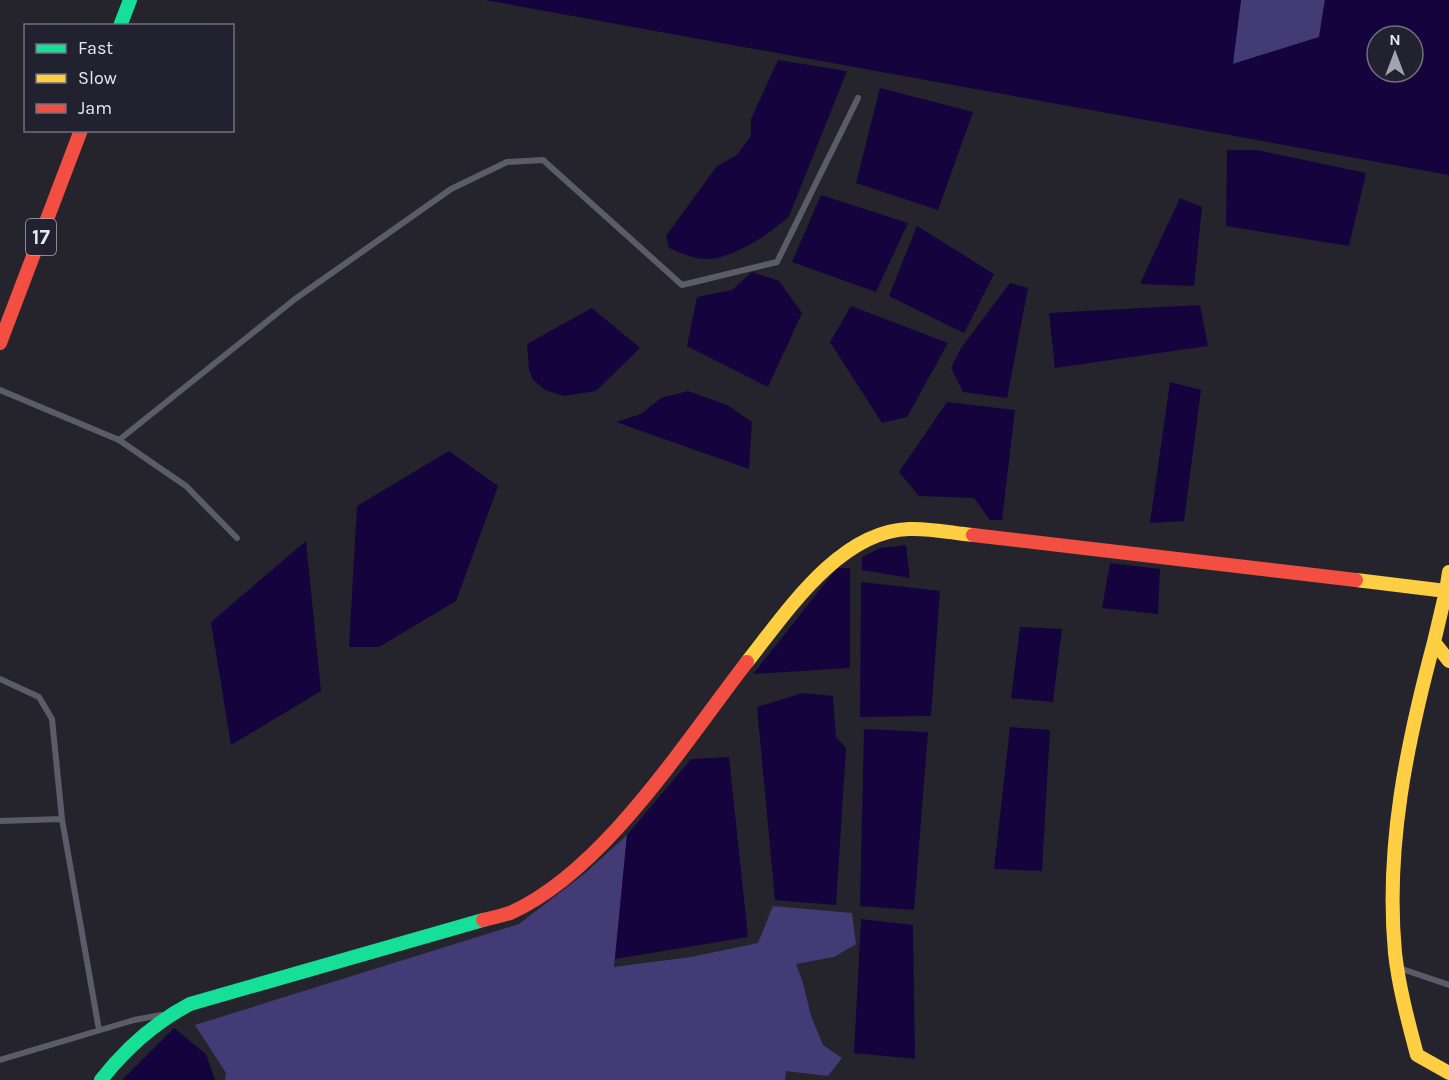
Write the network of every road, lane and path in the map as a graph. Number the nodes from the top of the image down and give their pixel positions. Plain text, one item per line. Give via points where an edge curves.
1 (130, 0) edge
2 (121, 24) edge
3 (858, 98) dead end
4 (80, 132) edge
5 (0, 343) edge
6 (0, 390) edge
7 (119, 440) junction
8 (237, 538) dead end
9 (1449, 572) edge
10 (1447, 592) edge
11 (1434, 642) junction
12 (1449, 661) edge
13 (0, 679) edge
14 (62, 819) junction
15 (0, 820) edge
16 (1395, 967) junction
17 (1449, 985) edge
18 (172, 1012) junction
19 (99, 1030) junction
20 (0, 1060) edge
21 (1449, 1073) edge
22 (101, 1080) edge

1 - 2 street
3 - 7 lane via 777,262 682,285 543,160 507,162 451,189 295,299
4 - 5 street, 17
6 - 7 lane
7 - 8 lane via 186,486
9 - 10 street
10 - 11 street
10 - 18 street via 1024,540 909,529 874,537 833,562 805,590 608,840 532,902 509,914 280,977
11 - 12 street
11 - 16 street via 1416,704 1398,805 1393,873
13 - 14 lane via 39,697 52,719
14 - 15 lane
14 - 19 lane
16 - 17 lane
16 - 21 street via 1417,1054
18 - 19 lane
18 - 22 street via 113,1063
19 - 20 lane

